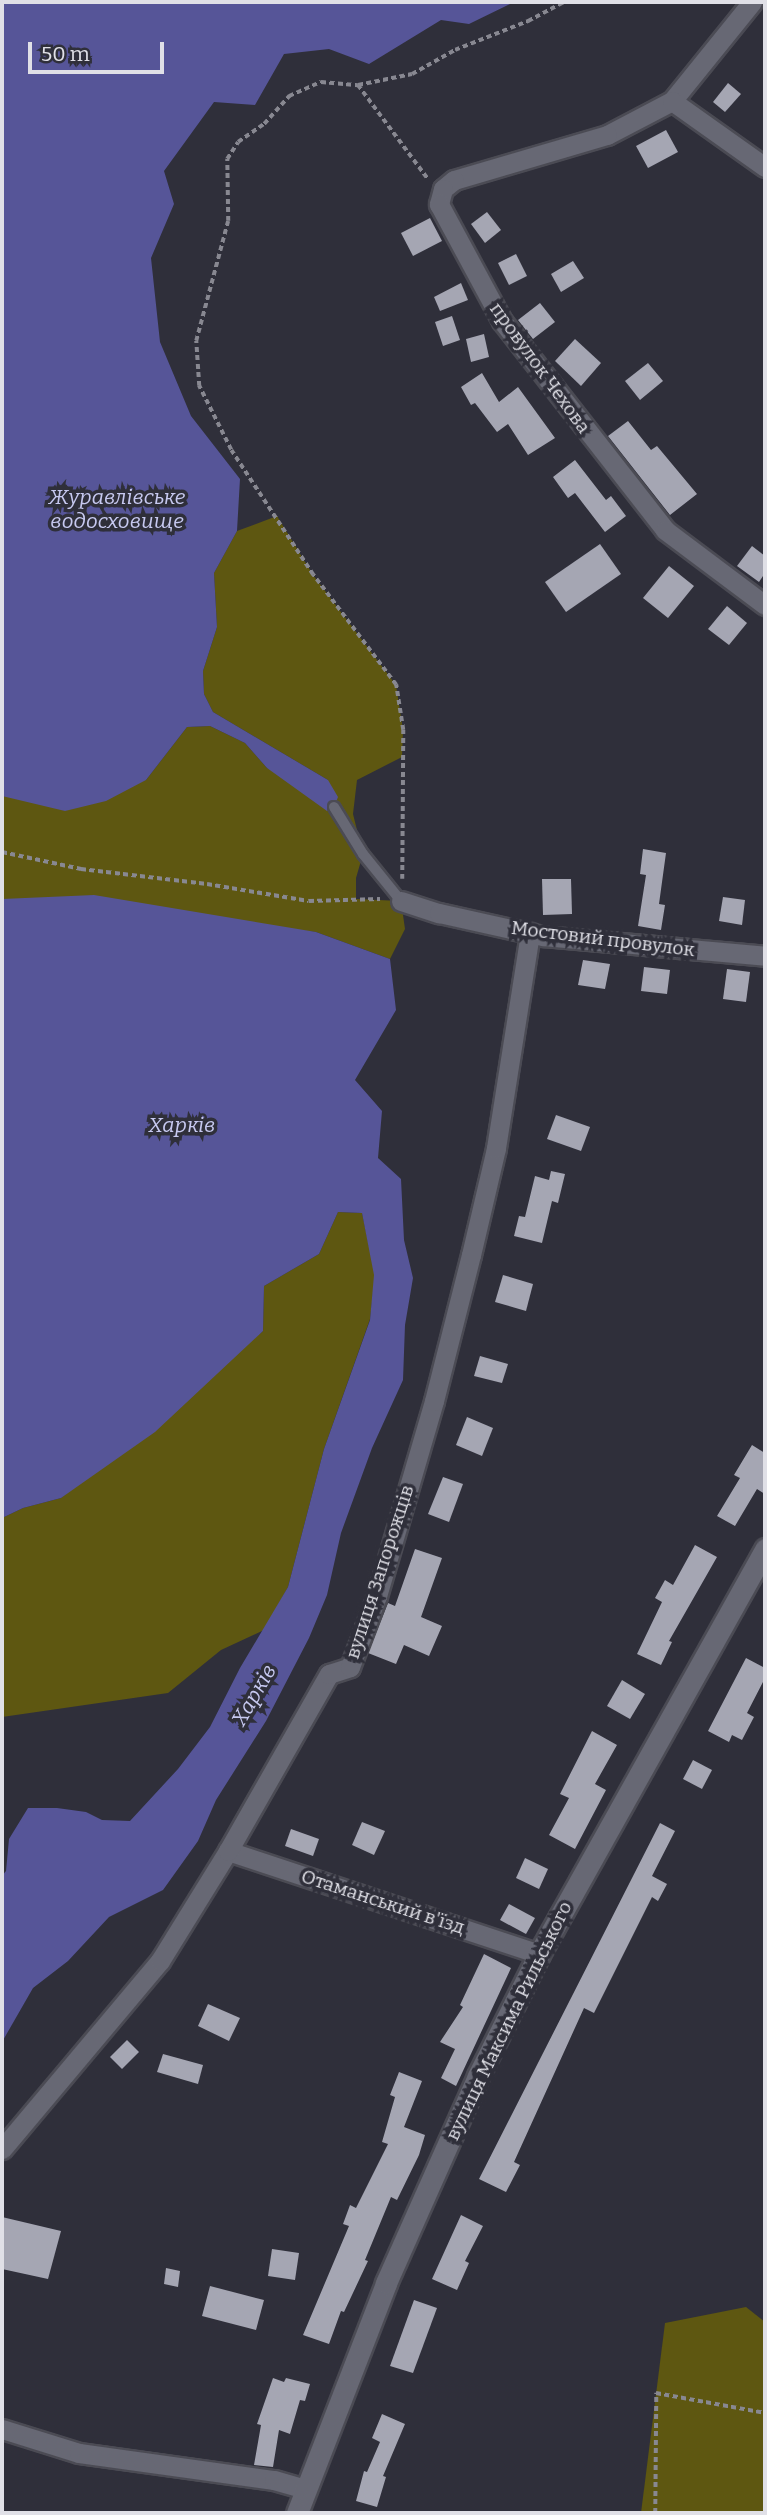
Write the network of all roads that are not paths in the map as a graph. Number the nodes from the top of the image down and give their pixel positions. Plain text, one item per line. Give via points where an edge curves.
1 (752, 2) edge
2 (672, 102) junction
3 (765, 167) edge
4 (765, 605) edge
5 (334, 807) dead end
6 (401, 901) joint
7 (530, 933) junction
8 (765, 956) edge
9 (765, 1549) edge
10 (228, 1851) junction
11 (539, 1954) junction
12 (2, 2149) edge
13 (2, 2429) edge
14 (306, 2489) junction
15 (297, 2513) edge

1 - 2 street
2 - 3 street
2 - 4 street, провулок Чехова via 607,135 454,180 440,196 440,211 502,320 665,530
5 - 6 lane via 363,854
6 - 7 street, Мостовий провулок
7 - 8 street, Мостовий провулок
7 - 10 street, вулиця Запорожців via 484,1202 435,1401 377,1596 350,1667 329,1674
9 - 11 main road, вулиця Максима Рильського
10 - 11 street, Отаманський в'їзд
10 - 12 street, вулиця Запорожців via 160,1961
11 - 14 main road, вулиця Максима Рильського via 478,2076 386,2283
13 - 14 street via 79,2453 274,2480
14 - 15 main road, вулиця Максима Рильського

